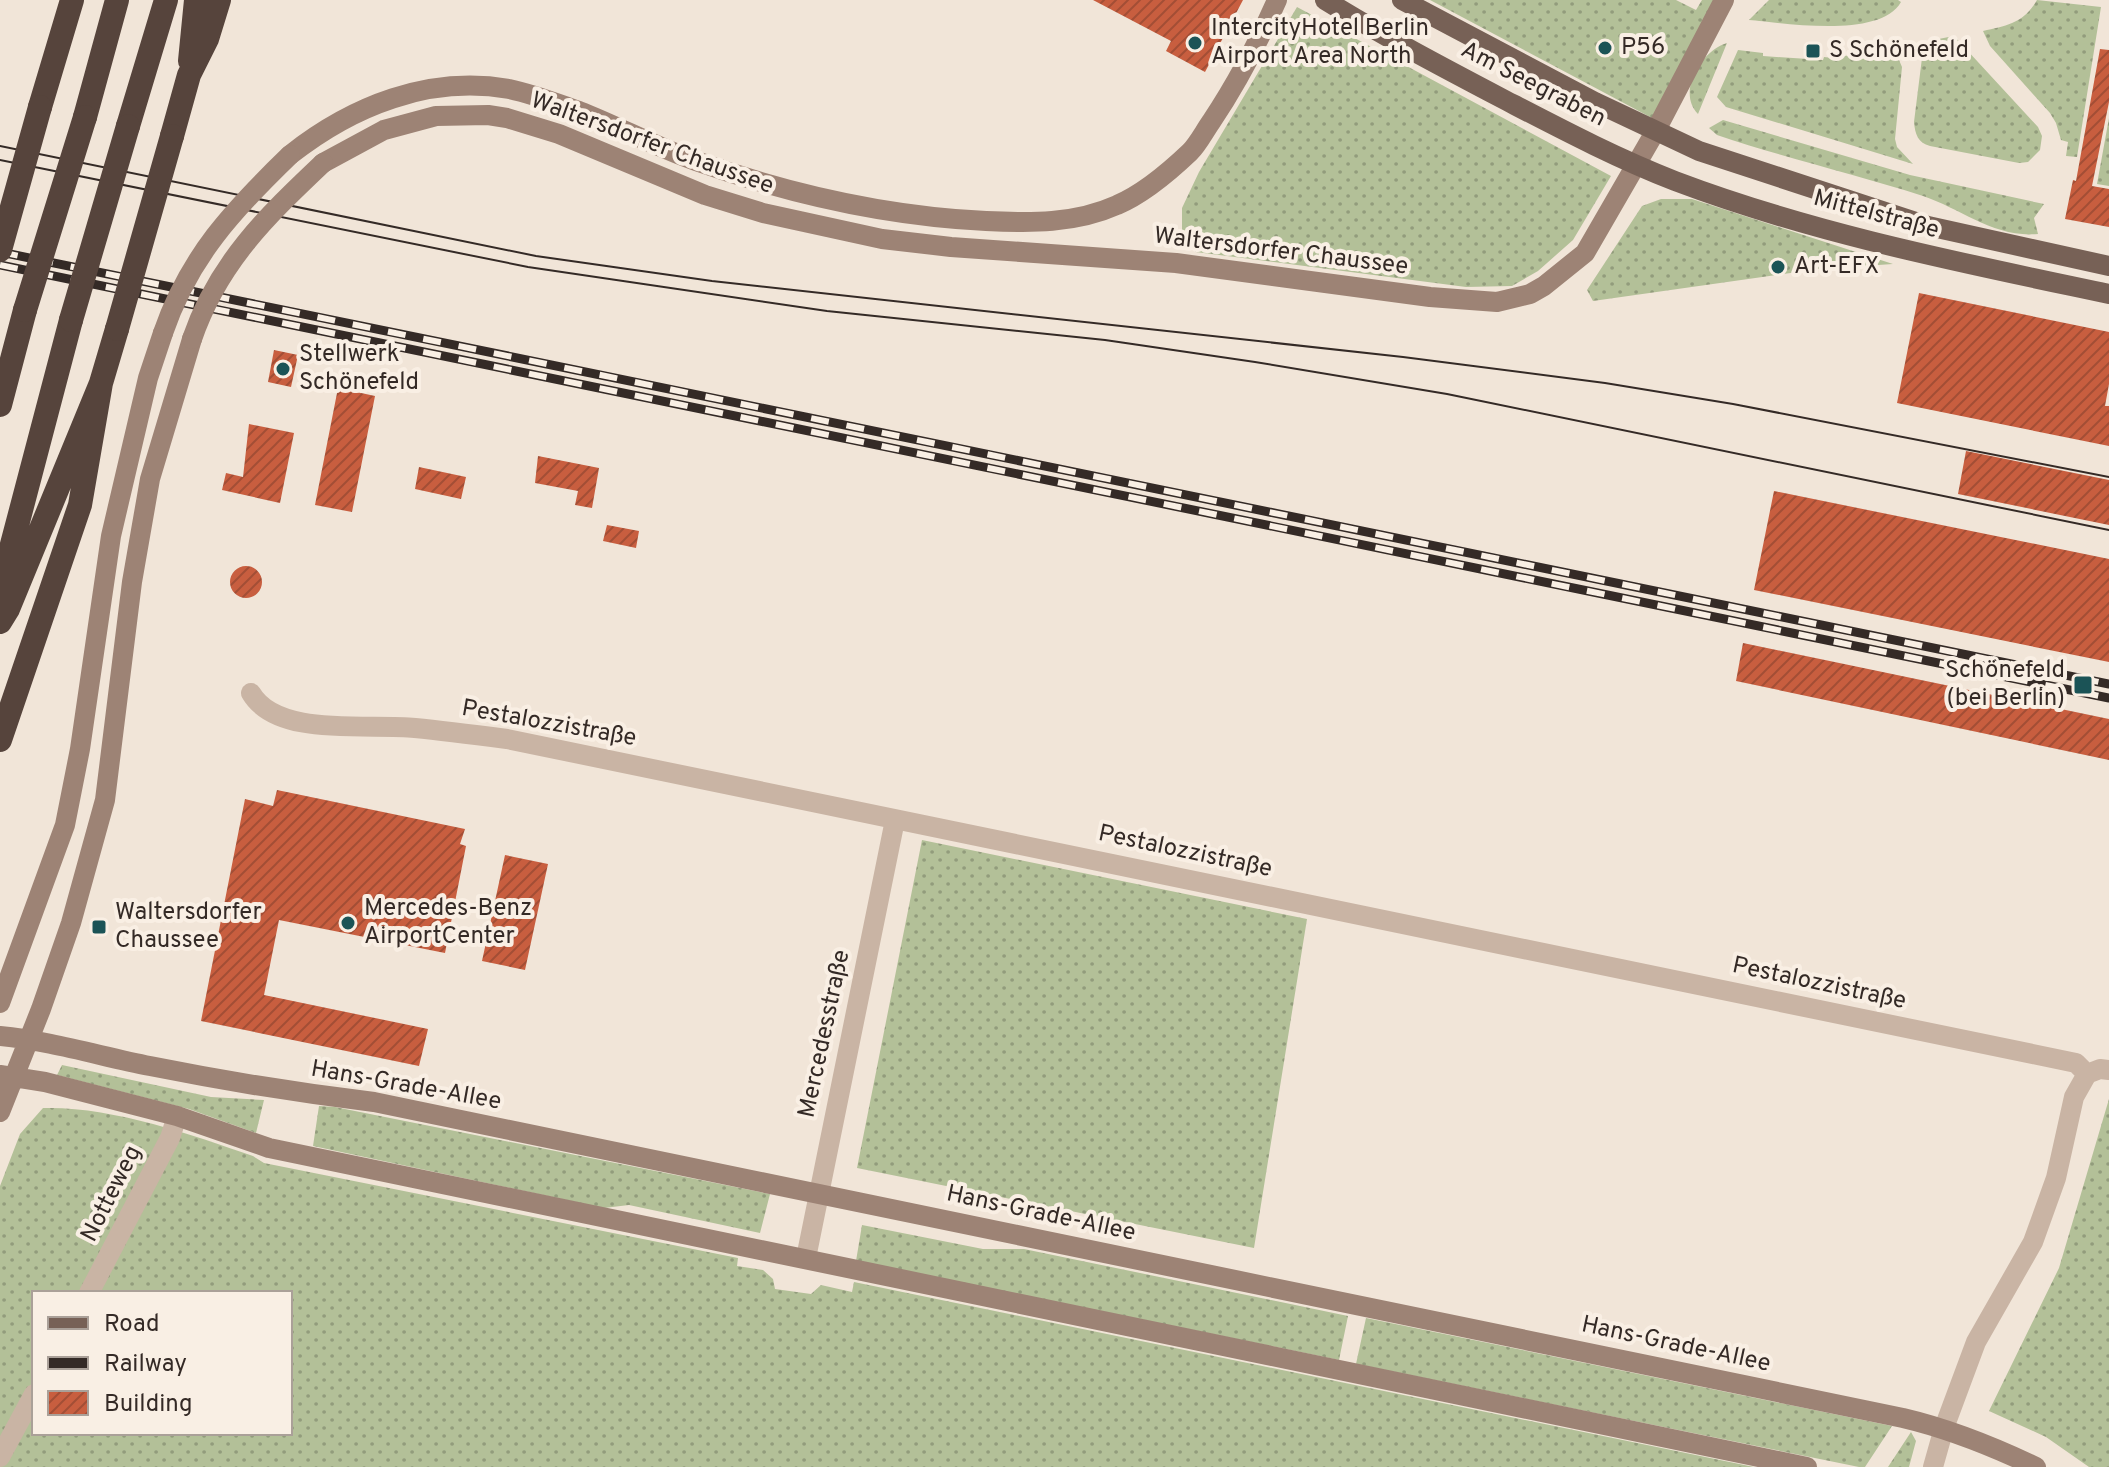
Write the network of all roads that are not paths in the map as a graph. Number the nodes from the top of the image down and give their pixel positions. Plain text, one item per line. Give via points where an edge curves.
1 (117, 0) edge
2 (166, 0) edge
3 (196, 0) edge
4 (219, 0) edge
5 (1277, 0) edge
6 (1325, 0) edge
7 (1402, 0) edge
8 (1724, 0) edge
9 (70, 2) edge
10 (189, 75) junction
11 (1655, 132) junction
12 (1636, 165) junction
13 (0, 250) edge
14 (2109, 266) edge
15 (2109, 294) edge
16 (101, 383) junction
17 (0, 405) edge
18 (0, 590) edge
19 (0, 622) edge
20 (251, 693) dead end
21 (0, 740) edge
22 (895, 820) junction
23 (0, 1003) edge
24 (0, 1036) edge
25 (29, 1039) junction
26 (2109, 1070) edge
27 (2087, 1074) junction
28 (7, 1076) edge
29 (0, 1112) edge
30 (177, 1116) junction
31 (817, 1194) junction
32 (806, 1258) junction
33 (90, 1291) edge
34 (32, 1398) edge
35 (1944, 1428) junction
36 (0, 1457) edge
37 (1807, 1467) edge
38 (1933, 1467) edge
39 (2036, 1467) edge

1 - 17 highway, bridge
2 - 18 highway, bridge via 71,320
3 - 10 highway
4 - 10 highway
5 - 23 main road, Waltersdorfer Chaussee, bridge via 1237,81 1193,149 1118,205 1070,219 954,219 779,189 536,96 484,86 433,88 371,105 290,155 204,248 182,284 163,333 111,536 65,825
6 - 12 main road, Am Seegraben via 1447,70
7 - 11 main road, Am Seegraben
8 - 11 main road, Waltersdorfer Chaussee
9 - 13 highway, bridge
10 - 16 highway, bridge
11 - 12 main road, Waltersdorfer Chaussee
11 - 14 main road, Mittelstraße via 1928,226
12 - 15 main road, Mittelstraße via 1816,227
12 - 25 main road, Waltersdorfer Chaussee, bridge via 1594,240 1573,265 1530,294 1497,302 1176,263 882,239 705,195 559,134 488,115 436,116 384,130 323,163 248,238 220,276 192,339 150,479 105,800 71,923
16 - 19 highway
16 - 21 highway via 80,505
20 - 22 street, Pestalozzistraße via 264,710 290,719 507,739
22 - 27 street, Pestalozzistraße via 2076,1063
22 - 31 street, Mercedesstraße
24 - 25 main road, Hans-Grade-Allee
25 - 28 main road, Waltersdorfer Chaussee
25 - 31 main road, Hans-Grade-Allee via 231,1082 374,1102
26 - 27 street
27 - 35 street via 2074,1097 2056,1178 2033,1242 1976,1342
28 - 29 main road, Waltersdorfer Chaussee
28 - 30 main road
30 - 32 main road via 269,1148
30 - 33 street, Notteweg
31 - 32 street, Mercedesstraße
31 - 35 main road, Hans-Grade-Allee
32 - 37 main road
34 - 36 street
35 - 38 street
35 - 39 main road, Hans-Grade-Allee

